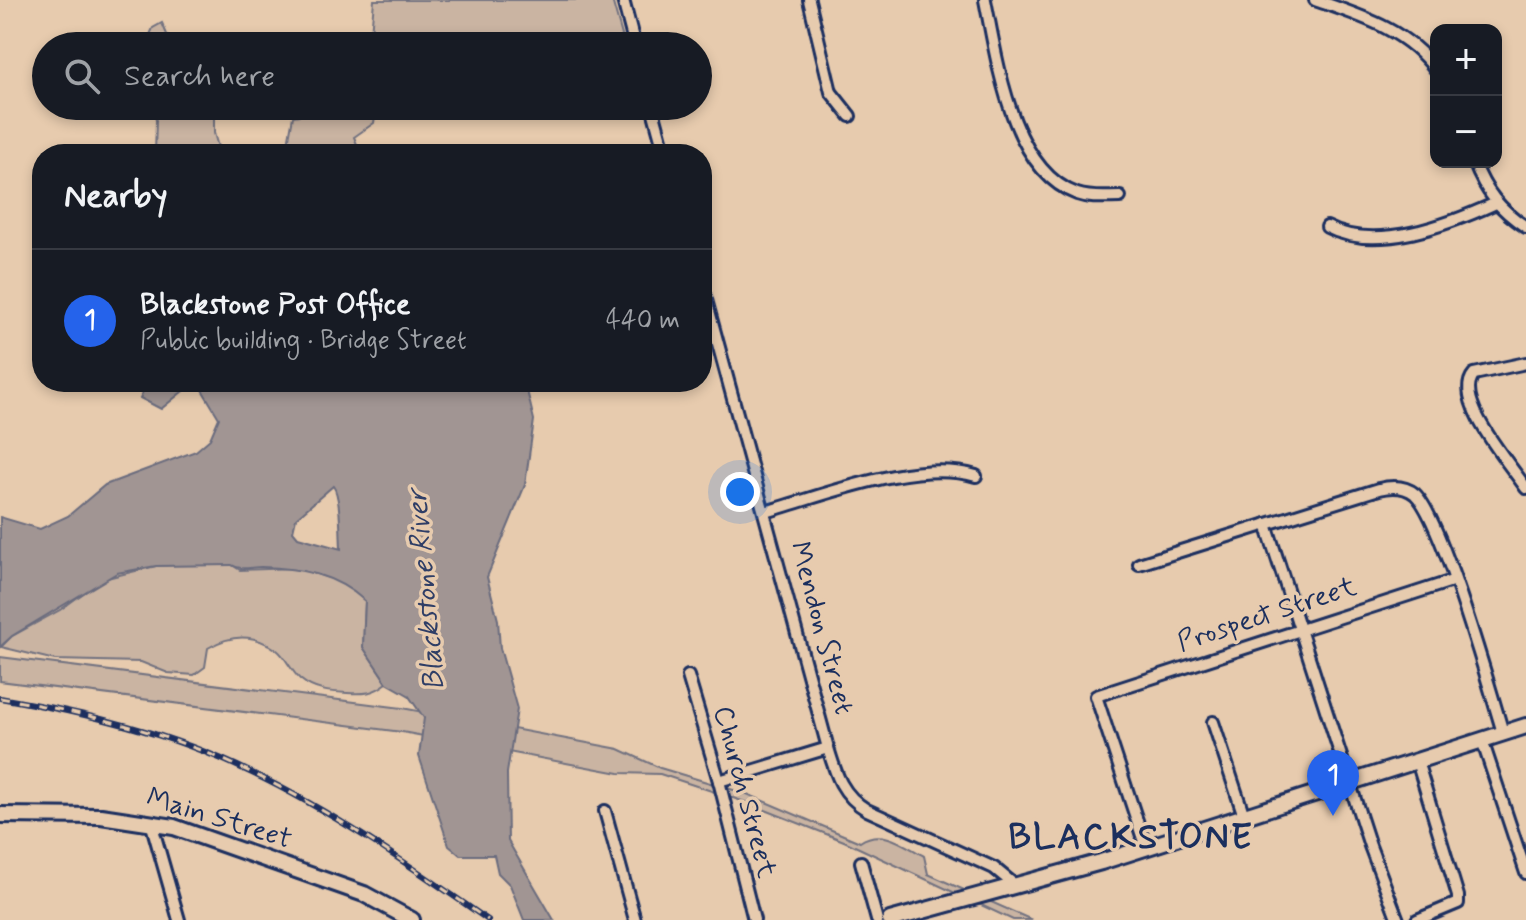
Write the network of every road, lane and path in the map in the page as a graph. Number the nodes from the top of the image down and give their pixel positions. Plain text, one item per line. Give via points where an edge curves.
1 (623, 0) edge
2 (809, 0) edge
3 (985, 0) edge
4 (1315, 0) edge
5 (631, 32) edge
6 (1430, 63) edge
7 (850, 116) dead end
8 (656, 120) edge
9 (662, 144) edge
10 (1477, 168) edge
11 (1120, 197) dead end
12 (1496, 203) junction
13 (1327, 227) dead end
14 (1526, 227) edge
15 (712, 321) edge
16 (1526, 363) edge
17 (976, 476) dead end
18 (1526, 488) edge
19 (765, 512) junction
20 (1266, 524) junction
21 (1139, 564) dead end
22 (1452, 581) junction
23 (1302, 630) junction
24 (688, 676) dead end
25 (1213, 722) dead end
26 (1526, 726) edge
27 (1503, 733) junction
28 (1482, 740) junction
29 (828, 748) junction
30 (1417, 761) junction
31 (719, 781) junction
32 (1350, 783) junction
33 (605, 811) dead end
34 (0, 815) edge
35 (1244, 816) junction
36 (151, 822) junction
37 (1146, 848) junction
38 (861, 862) dead end
39 (1526, 873) edge
40 (1016, 886) junction
41 (179, 920) edge
42 (412, 920) edge
43 (635, 920) edge
44 (754, 920) edge
45 (877, 920) edge
46 (890, 920) edge
47 (1398, 920) edge
48 (1417, 920) edge

1 - 5 street
2 - 7 street via 831,92
3 - 11 street via 1011,112 1027,146 1066,189 1087,197
4 - 6 street via 1397,33
8 - 9 street
10 - 12 street
12 - 13 street via 1431,229 1354,238
12 - 14 street
15 - 19 street, Mendon Street
16 - 18 street via 1474,374 1467,390 1471,407
17 - 19 street via 921,470
19 - 29 street, Mendon Street
20 - 21 street
20 - 22 street via 1379,489 1405,489 1430,519
20 - 23 street
22 - 23 street, Prospect Street
22 - 27 street
23 - 32 street
23 - 37 street, Prospect Street via 1096,696
24 - 31 street, Church Street
25 - 35 street
26 - 27 main road
27 - 28 main road
28 - 30 main road
28 - 39 street
29 - 31 street
29 - 40 street, Mendon Street via 852,801 994,868
30 - 32 main road
30 - 48 street via 1458,896 1458,903
31 - 44 street, Church Street
32 - 35 main road
32 - 47 street
33 - 43 street
34 - 36 main road, Main Street
35 - 37 main road
36 - 41 street
36 - 42 main road, Main Street via 332,881
37 - 40 main road
38 - 45 street
40 - 46 main road

